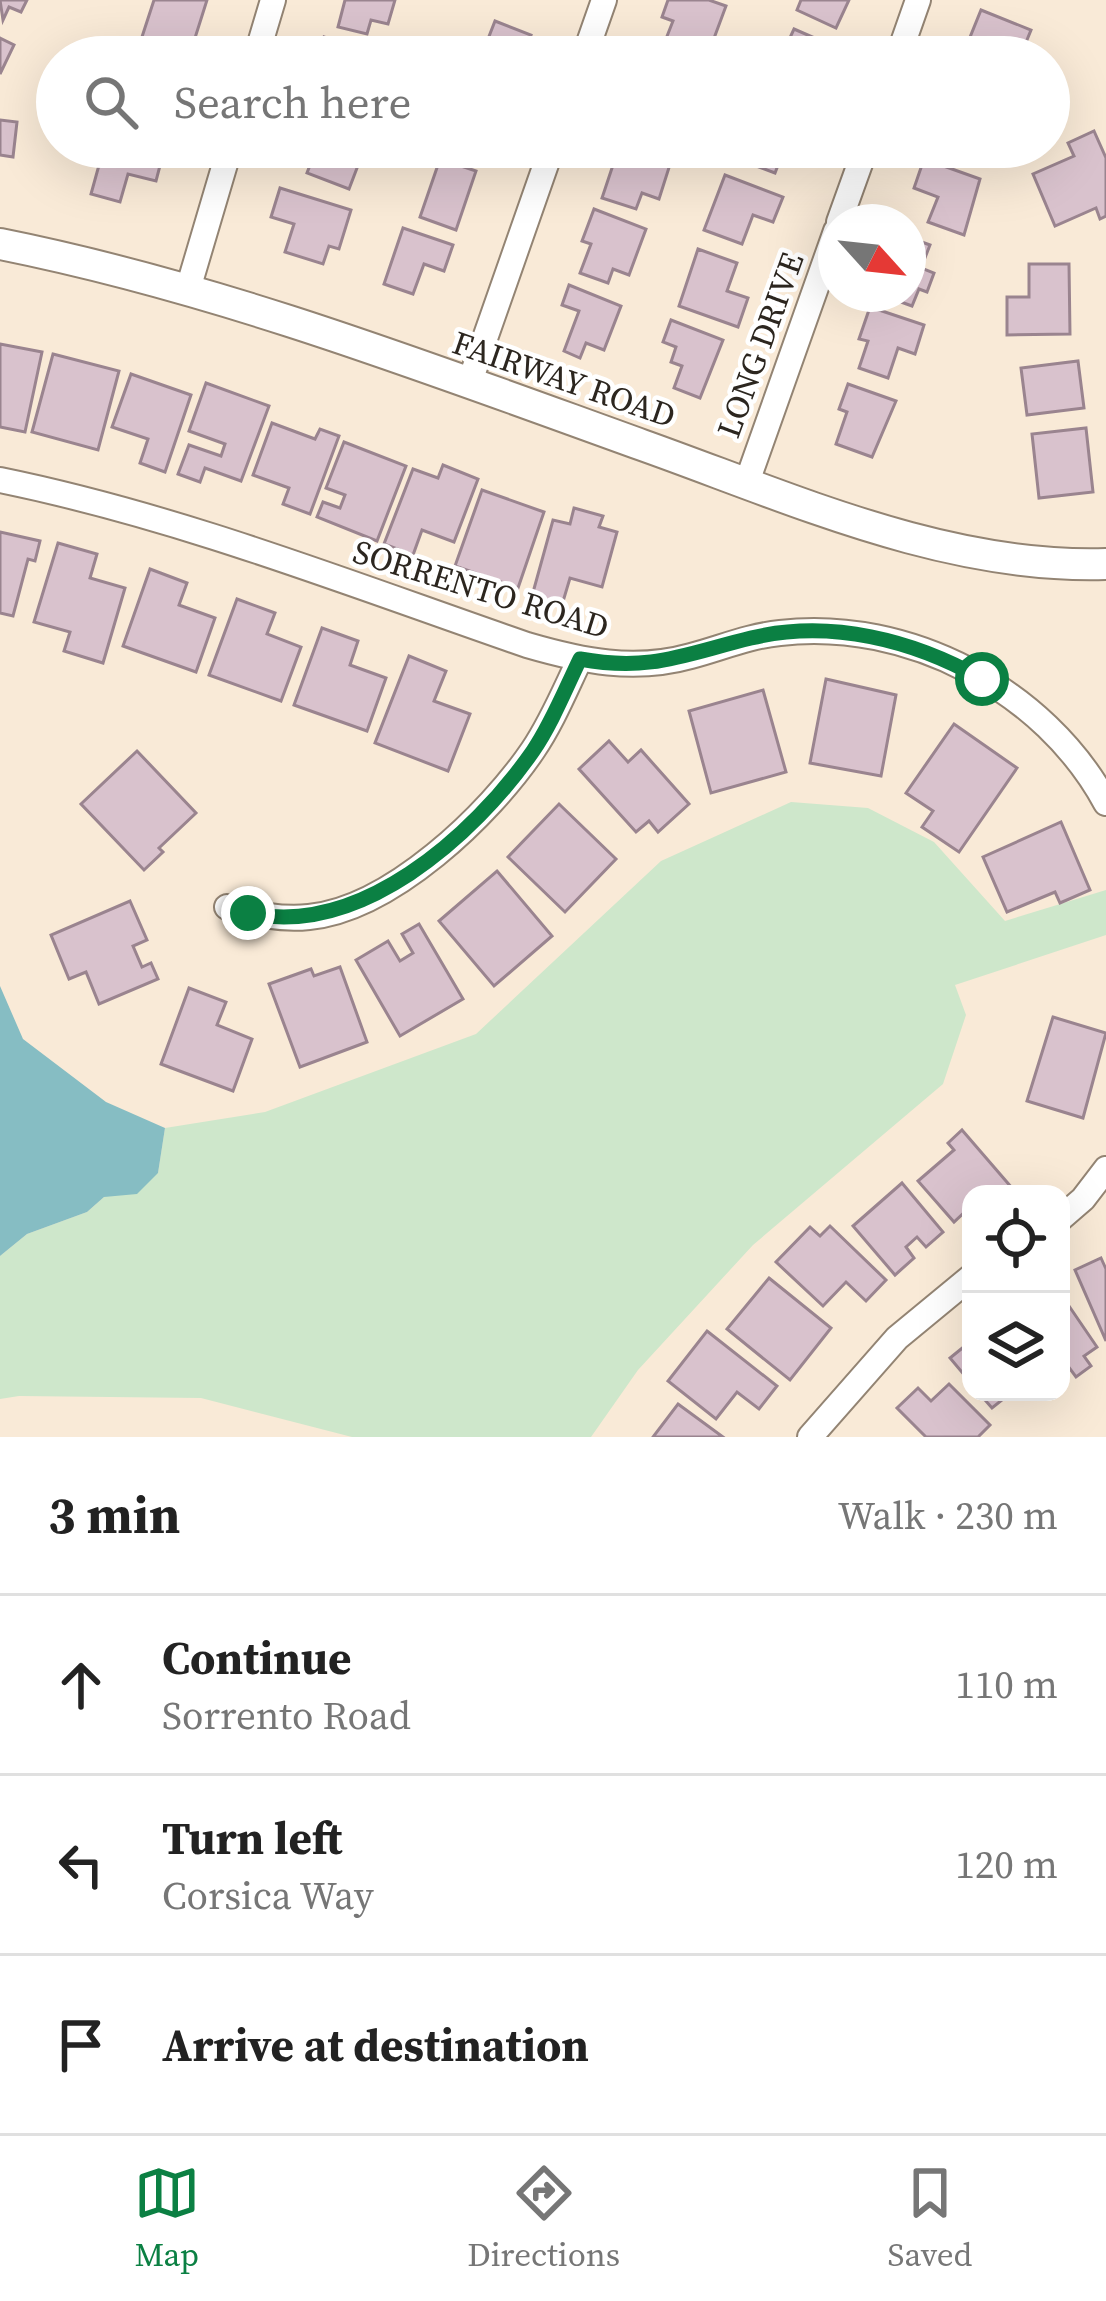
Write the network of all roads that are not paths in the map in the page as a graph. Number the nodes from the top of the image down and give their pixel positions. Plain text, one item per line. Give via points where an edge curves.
1 (273, 0) edge
2 (604, 0) edge
3 (918, 0) edge
4 (262, 36) edge
5 (591, 36) edge
6 (905, 36) edge
7 (224, 168) edge
8 (545, 168) edge
9 (858, 168) edge
10 (845, 204) edge
11 (0, 244) edge
12 (818, 282) edge
13 (188, 289) junction
14 (469, 383) junction
15 (0, 480) edge
16 (747, 482) junction
17 (1106, 564) edge
18 (580, 659) junction
19 (1106, 803) edge
20 (227, 907) dead end
21 (1106, 1169) edge
22 (1070, 1210) edge
23 (962, 1284) edge
24 (810, 1437) edge

1 - 4 street
2 - 5 street
3 - 6 street
7 - 13 street
8 - 14 street
9 - 10 street, LONG DRIVE
11 - 13 street, FAIRWAY ROAD
12 - 16 street, LONG DRIVE
13 - 14 street, FAIRWAY ROAD
14 - 16 street, FAIRWAY ROAD
15 - 18 street, SORRENTO ROAD via 177,525
16 - 17 street, FAIRWAY ROAD via 934,544 1025,561
18 - 19 street, SORRENTO ROAD via 662,663 803,631 900,643 955,663 1028,709
18 - 20 street via 514,776 410,872 355,905 311,917
21 - 22 street
23 - 24 street via 897,1338

